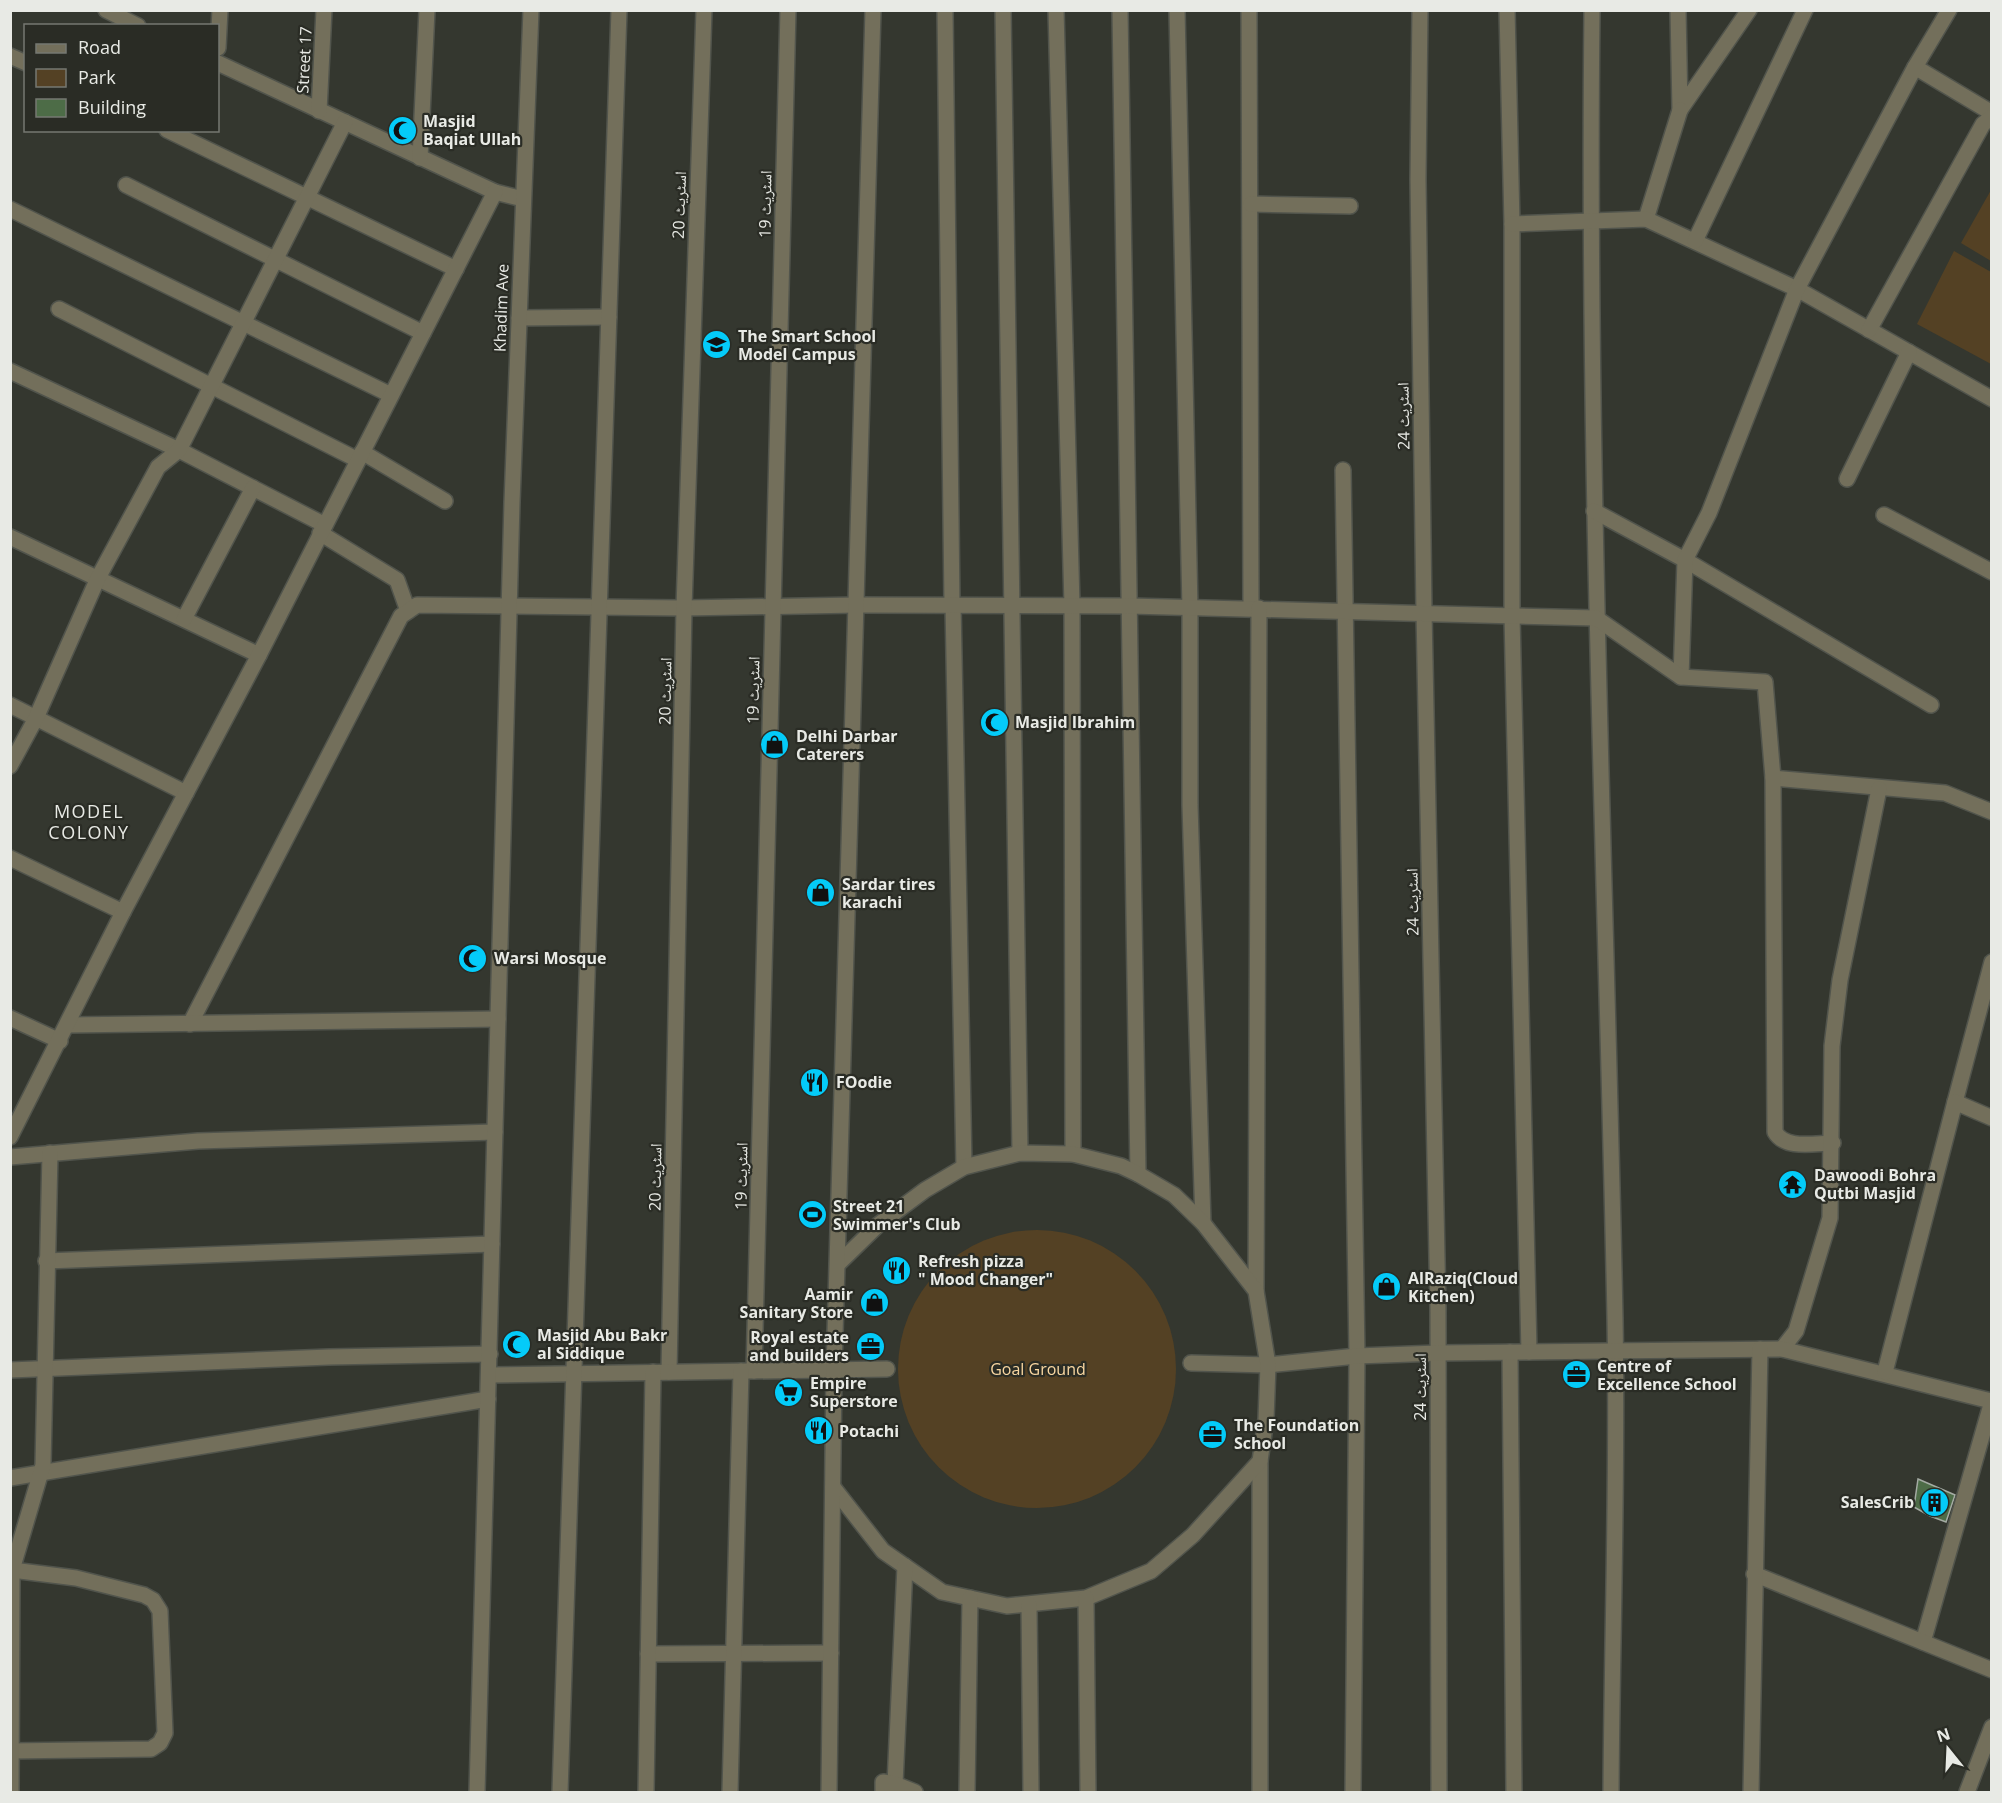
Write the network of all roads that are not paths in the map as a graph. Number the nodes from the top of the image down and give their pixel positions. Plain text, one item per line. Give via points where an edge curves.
1 (220, 10) edge
2 (324, 10) edge
3 (427, 10) edge
4 (531, 10) edge
5 (619, 10) edge
6 (704, 10) edge
7 (788, 10) edge
8 (873, 10) edge
9 (945, 10) edge
10 (1003, 10) edge
11 (1056, 10) edge
12 (1120, 10) edge
13 (1177, 10) edge
14 (1248, 10) edge
15 (1420, 10) edge
16 (1507, 10) edge
17 (1592, 10) edge
18 (1678, 10) edge
19 (1749, 10) edge
20 (1805, 10) edge
21 (1949, 10) edge
22 (114, 12) edge
23 (135, 24) edge
24 (219, 29) edge
25 (10, 56) edge
26 (24, 62) edge
27 (219, 63) edge
28 (1916, 67) junction
29 (1680, 110) junction
30 (320, 111) junction
31 (1992, 112) edge
32 (1992, 117) edge
33 (345, 122) junction
34 (171, 132) edge
35 (420, 158) junction
36 (126, 185) dead end
37 (495, 192) junction
38 (307, 197) junction
39 (523, 200) junction
40 (1251, 204) junction
41 (1350, 206) dead end
42 (10, 209) edge
43 (1646, 219) junction
44 (1590, 222) junction
45 (1512, 224) junction
46 (1695, 241) junction
47 (275, 258) junction
48 (456, 269) junction
49 (1797, 289) junction
50 (59, 309) dead end
51 (609, 317) junction
52 (519, 318) junction
53 (243, 323) junction
54 (1869, 330) junction
55 (423, 333) junction
56 (1909, 352) junction
57 (10, 371) edge
58 (211, 386) junction
59 (391, 395) junction
60 (1992, 399) edge
61 (179, 450) junction
62 (360, 456) junction
63 (1343, 470) dead end
64 (1847, 479) dead end
65 (253, 488) junction
66 (445, 501) dead end
67 (1594, 511) junction
68 (1884, 515) dead end
69 (323, 529) junction
70 (10, 537) edge
71 (1685, 560) junction
72 (1992, 572) edge
73 (98, 578) junction
74 (857, 605) junction
75 (952, 605) junction
76 (1013, 605) junction
77 (1072, 605) junction
78 (773, 606) junction
79 (1130, 606) junction
80 (599, 607) junction
81 (510, 608) junction
82 (684, 608) junction
83 (1255, 608) junction
84 (1190, 609) junction
85 (1345, 610) junction
86 (408, 611) junction
87 (1424, 612) junction
88 (1512, 616) junction
89 (1596, 618) junction
90 (184, 619) junction
91 (259, 655) junction
92 (1680, 677) junction
93 (10, 705) edge
94 (1931, 705) dead end
95 (36, 718) junction
96 (10, 766) edge
97 (1773, 778) junction
98 (1879, 789) junction
99 (186, 793) junction
100 (1992, 812) edge
101 (10, 858) edge
102 (123, 912) junction
103 (1992, 962) edge
104 (1985, 1011) edge
105 (10, 1018) edge
106 (498, 1019) junction
107 (190, 1024) junction
108 (68, 1025) junction
109 (60, 1041) junction
110 (1955, 1102) junction
111 (1992, 1118) edge
112 (495, 1132) junction
113 (10, 1137) edge
114 (1833, 1143) junction
115 (50, 1153) junction
116 (1020, 1153) junction
117 (1073, 1154) junction
118 (10, 1157) edge
119 (964, 1167) junction
120 (1138, 1174) junction
121 (1203, 1223) junction
122 (492, 1244) junction
123 (46, 1261) junction
124 (838, 1264) junction
125 (1256, 1291) junction
126 (1760, 1349) junction
127 (1782, 1349) junction
128 (1614, 1351) junction
129 (1529, 1352) junction
130 (1438, 1353) junction
131 (1510, 1353) junction
132 (489, 1354) junction
133 (1357, 1356) junction
134 (1191, 1363) dead end
135 (1268, 1365) junction
136 (43, 1369) junction
137 (834, 1369) junction
138 (887, 1369) dead end
139 (10, 1370) edge
140 (747, 1371) junction
141 (661, 1372) junction
142 (1885, 1372) junction
143 (573, 1374) junction
144 (489, 1375) junction
145 (489, 1399) junction
146 (1260, 1461) junction
147 (40, 1474) junction
148 (10, 1478) edge
149 (833, 1487) junction
150 (905, 1566) junction
151 (12, 1570) edge
152 (1754, 1574) junction
153 (970, 1598) junction
154 (1086, 1598) junction
155 (1029, 1605) junction
156 (1923, 1642) junction
157 (734, 1653) junction
158 (831, 1653) junction
159 (648, 1654) junction
160 (1992, 1670) edge
161 (11, 1682) edge
162 (1992, 1727) edge
163 (11, 1751) edge
164 (11, 1757) edge
165 (889, 1788) edge
166 (11, 1792) edge
167 (477, 1792) edge
168 (560, 1792) edge
169 (646, 1792) edge
170 (730, 1792) edge
171 (829, 1792) edge
172 (915, 1792) edge
173 (967, 1792) edge
174 (1031, 1792) edge
175 (1088, 1792) edge
176 (1260, 1792) edge
177 (1353, 1792) edge
178 (1438, 1792) edge
179 (1514, 1792) edge
180 (1611, 1792) edge
181 (1751, 1792) edge
182 (1967, 1792) edge

1 - 24 street
2 - 30 street, Street 17
3 - 35 street
4 - 39 street, Khadim Ave
5 - 51 street
6 - 82 street, اسٹریٹ 20
7 - 78 street, اسٹریٹ 19
8 - 74 street
9 - 75 street
10 - 76 street via 1005,330
11 - 77 street
12 - 79 street
13 - 84 street
14 - 40 street
15 - 87 street, اسٹریٹ 24 via 1418,179
16 - 45 street
17 - 44 street
18 - 29 street
19 - 29 street
20 - 46 street
21 - 28 street
22 - 23 street
25 - 26 street
27 - 30 street
28 - 31 street
28 - 49 street
29 - 43 street
30 - 33 street
32 - 54 street via 1983,124
33 - 35 street
33 - 38 street
34 - 38 street
35 - 37 street
36 - 47 street
37 - 39 street
37 - 48 street
38 - 47 street
38 - 48 street
39 - 52 street, Khadim Ave
40 - 41 street
40 - 83 street
42 - 53 street
43 - 44 street
43 - 46 street
44 - 45 street
44 - 67 street
45 - 88 street
46 - 49 street
47 - 53 street
47 - 55 street
48 - 55 street
49 - 54 street
49 - 71 street via 1709,513
50 - 58 street
51 - 52 street
51 - 80 street
52 - 81 street, Khadim Ave
53 - 58 street
53 - 59 street
54 - 56 street
55 - 59 street
56 - 60 street
56 - 64 street
57 - 61 street
58 - 61 street
58 - 62 street
59 - 62 street
61 - 65 street
61 - 73 street via 158,467
62 - 66 street
62 - 69 street
63 - 85 street
65 - 69 street
65 - 90 street
67 - 71 street
67 - 89 street
68 - 72 street
69 - 86 street via 397,580
69 - 91 street
70 - 73 street
71 - 92 street
71 - 94 street
73 - 90 street
73 - 95 street
74 - 75 street
74 - 78 street
74 - 124 street
75 - 76 street
75 - 119 street
76 - 77 street
76 - 116 street
77 - 79 street
77 - 117 street
78 - 82 street
78 - 140 street, اسٹریٹ 19
79 - 84 street
79 - 120 street
80 - 81 street
80 - 82 street
80 - 143 street
81 - 86 street via 417,605
81 - 106 street, Khadim Ave
82 - 141 street, اسٹریٹ 20
83 - 84 street
83 - 85 street
83 - 125 street
84 - 121 street via 1190,805
85 - 87 street
85 - 133 street
86 - 107 street via 401,616
87 - 88 street
87 - 130 street, اسٹریٹ 24
88 - 89 street
88 - 129 street
89 - 92 street
89 - 128 street
90 - 91 street
91 - 99 street
92 - 97 street via 1765,682
93 - 95 street
95 - 96 street
95 - 99 street
97 - 98 street
97 - 114 street via 1775,1132 1786,1143
98 - 100 street via 1945,793
98 - 114 street via 1840,980 1832,1046
99 - 102 street
101 - 102 street
102 - 108 street
103 - 104 street
104 - 110 street
105 - 109 street
106 - 107 street
106 - 112 street, Khadim Ave
107 - 108 street
108 - 109 street
109 - 113 street
110 - 111 street
110 - 142 street
112 - 115 street via 198,1141
112 - 122 street, Khadim Ave
114 - 127 street via 1830,1218 1796,1331
115 - 118 street
115 - 123 street
116 - 117 street
116 - 119 street
117 - 120 street
119 - 124 street via 925,1190 878,1226
120 - 121 street via 1174,1195
121 - 125 street
122 - 123 street
122 - 132 street, Khadim Ave
123 - 136 street
124 - 137 street
125 - 135 street
126 - 127 street
126 - 128 street
126 - 152 street
127 - 142 street
128 - 129 street
128 - 180 street
129 - 131 street
130 - 131 street
130 - 133 street
130 - 178 street, اسٹریٹ 24
131 - 179 street
132 - 136 street
132 - 144 street, Khadim Ave
133 - 135 street
133 - 177 street
134 - 135 street
135 - 146 street
136 - 139 street
136 - 147 street
137 - 138 street
137 - 140 street
137 - 149 street
140 - 141 street
140 - 157 street, اسٹریٹ 19
141 - 143 street
141 - 159 street, اسٹریٹ 20
142 - 156 street via 1992,1401
143 - 144 street
143 - 168 street
144 - 145 street, Khadim Ave
145 - 147 street
145 - 167 street, Khadim Ave
146 - 154 street via 1193,1535 1151,1571
146 - 176 street
147 - 148 street
147 - 151 street
149 - 150 street via 883,1551
149 - 158 street
150 - 153 street via 942,1592
150 - 165 street
151 - 161 street
151 - 163 street via 76,1578 153,1600 160,1611 165,1733 151,1749
152 - 156 street
152 - 181 street
153 - 155 street via 1007,1606
153 - 173 street
154 - 155 street
154 - 175 street
155 - 174 street
156 - 160 street
157 - 158 street
157 - 159 street
157 - 170 street, اسٹریٹ 19
158 - 171 street
159 - 169 street, اسٹریٹ 20
161 - 163 street
162 - 182 street
163 - 164 street
164 - 166 street
165 - 172 street

